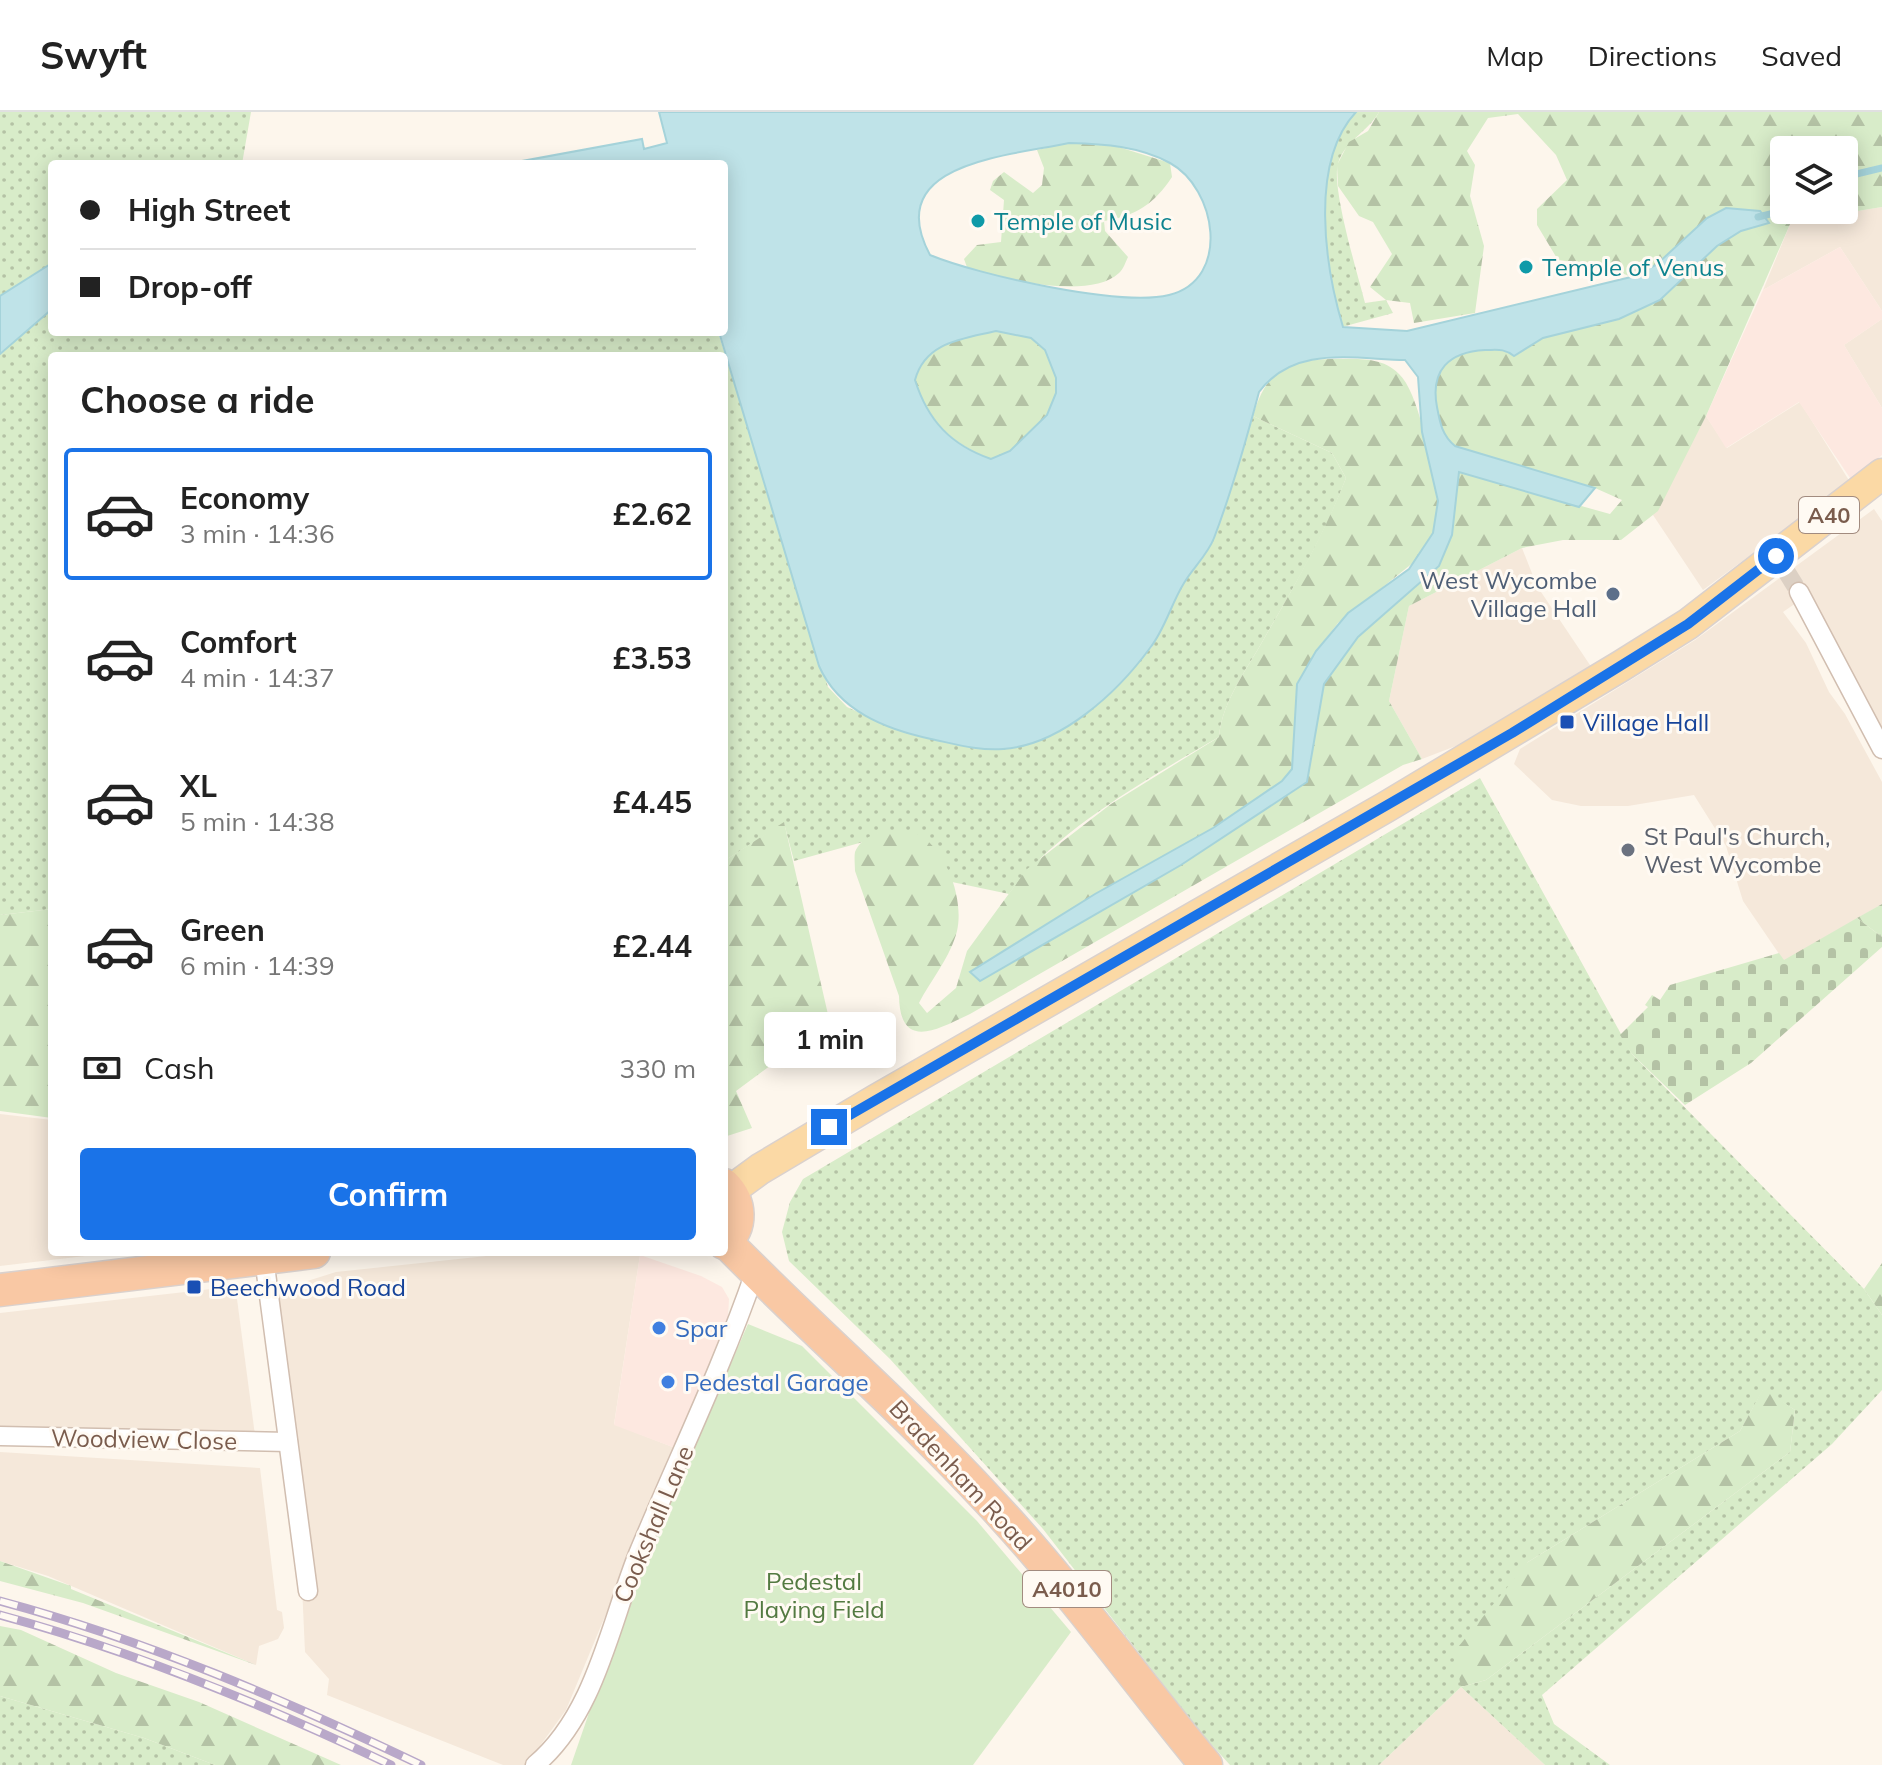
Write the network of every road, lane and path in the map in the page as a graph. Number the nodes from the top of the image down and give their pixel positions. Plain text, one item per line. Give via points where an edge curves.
1 (1882, 474) edge
2 (1799, 592) tunnel mouth
3 (1882, 749) edge
4 (728, 1187) edge
5 (728, 1190) edge
6 (728, 1236) edge
7 (728, 1245) edge
8 (281, 1256) edge
9 (264, 1258) junction
10 (755, 1272) junction
11 (0, 1290) edge
12 (0, 1436) edge
13 (288, 1442) junction
14 (308, 1591) dead end
15 (535, 1765) edge
16 (1206, 1765) edge

1 - 4 main road, A40 via 1781,563 1688,624 1386,807
2 - 3 street
5 - 6 highway, A40 via 738,1218
7 - 10 highway, Bradenham Road / A4010
8 - 9 highway
9 - 11 highway
9 - 13 street
10 - 15 street, Cookshall Lane via 586,1694 569,1731
10 - 16 highway, Bradenham Road / A4010 via 916,1423 993,1505
12 - 13 street, Woodview Close
13 - 14 street

